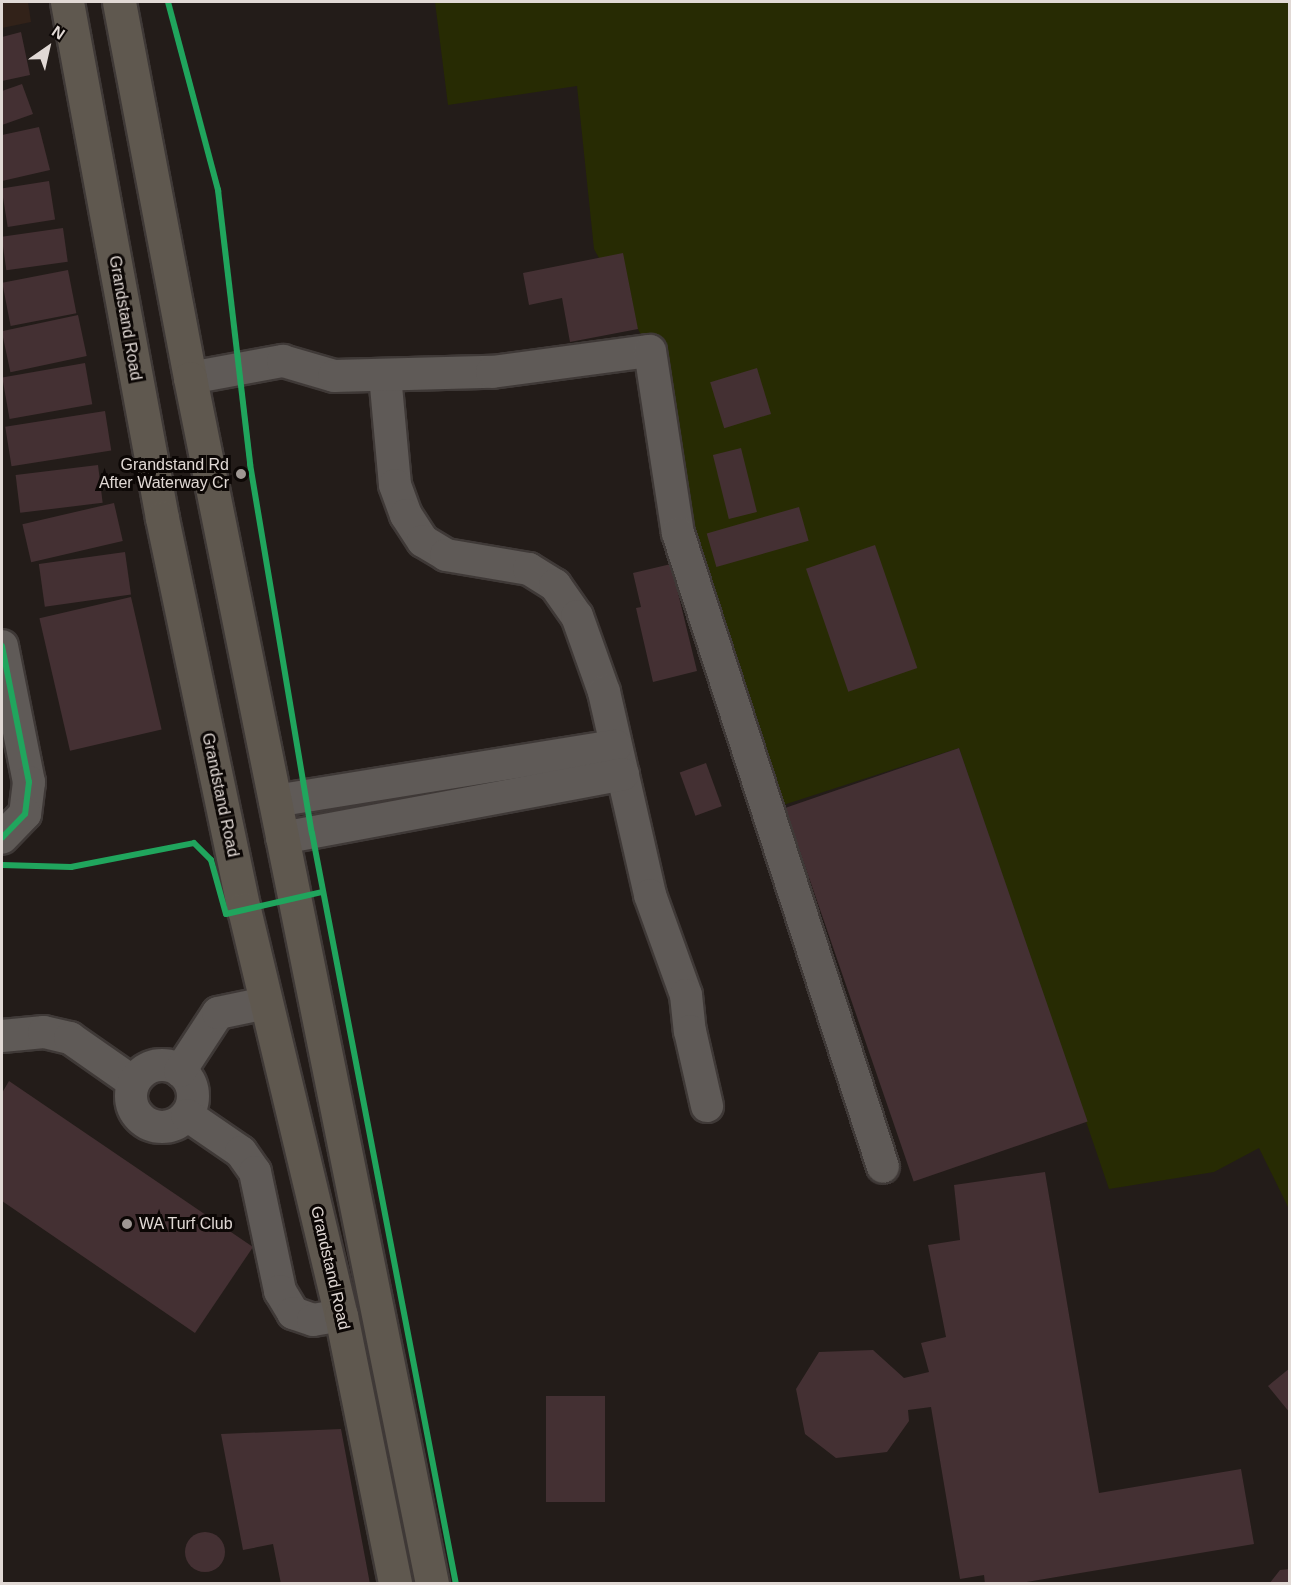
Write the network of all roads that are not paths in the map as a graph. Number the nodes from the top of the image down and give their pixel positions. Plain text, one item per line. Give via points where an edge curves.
1 (67, 2) edge
2 (119, 2) edge
3 (385, 375) junction
4 (190, 378) junction
5 (3, 665) edge
6 (620, 760) junction
7 (275, 801) junction
8 (2, 838) edge
9 (282, 838) junction
10 (266, 1003) junction
11 (2, 1036) edge
12 (180, 1071) junction
13 (133, 1082) junction
14 (707, 1106) dead end
15 (187, 1115) junction
16 (883, 1167) dead end
17 (341, 1315) junction
18 (395, 1584) edge
19 (432, 1584) edge

1 - 10 main road, Grandstand Road via 162,518
2 - 4 main road
3 - 4 street via 334,376 283,361
3 - 6 street via 395,485 406,515 423,541 446,555 529,569 555,585 577,616 604,692
3 - 16 street via 492,372 650,351 678,533
4 - 7 main road
5 - 8 street via 29,782 29,802 20,823
6 - 7 street
6 - 9 street
6 - 14 street via 650,895 686,995
7 - 9 main road
9 - 19 main road
10 - 12 street via 218,1013
10 - 17 main road, Grandstand Road
11 - 13 street via 44,1032 70,1038
12 - 13 street via 164,1064 153,1066
12 - 15 street via 192,1089
13 - 15 street via 130,1100 134,1112 147,1124 168,1126
15 - 17 street via 241,1152 255,1172 280,1291 293,1313 313,1320
17 - 18 main road, Grandstand Road

